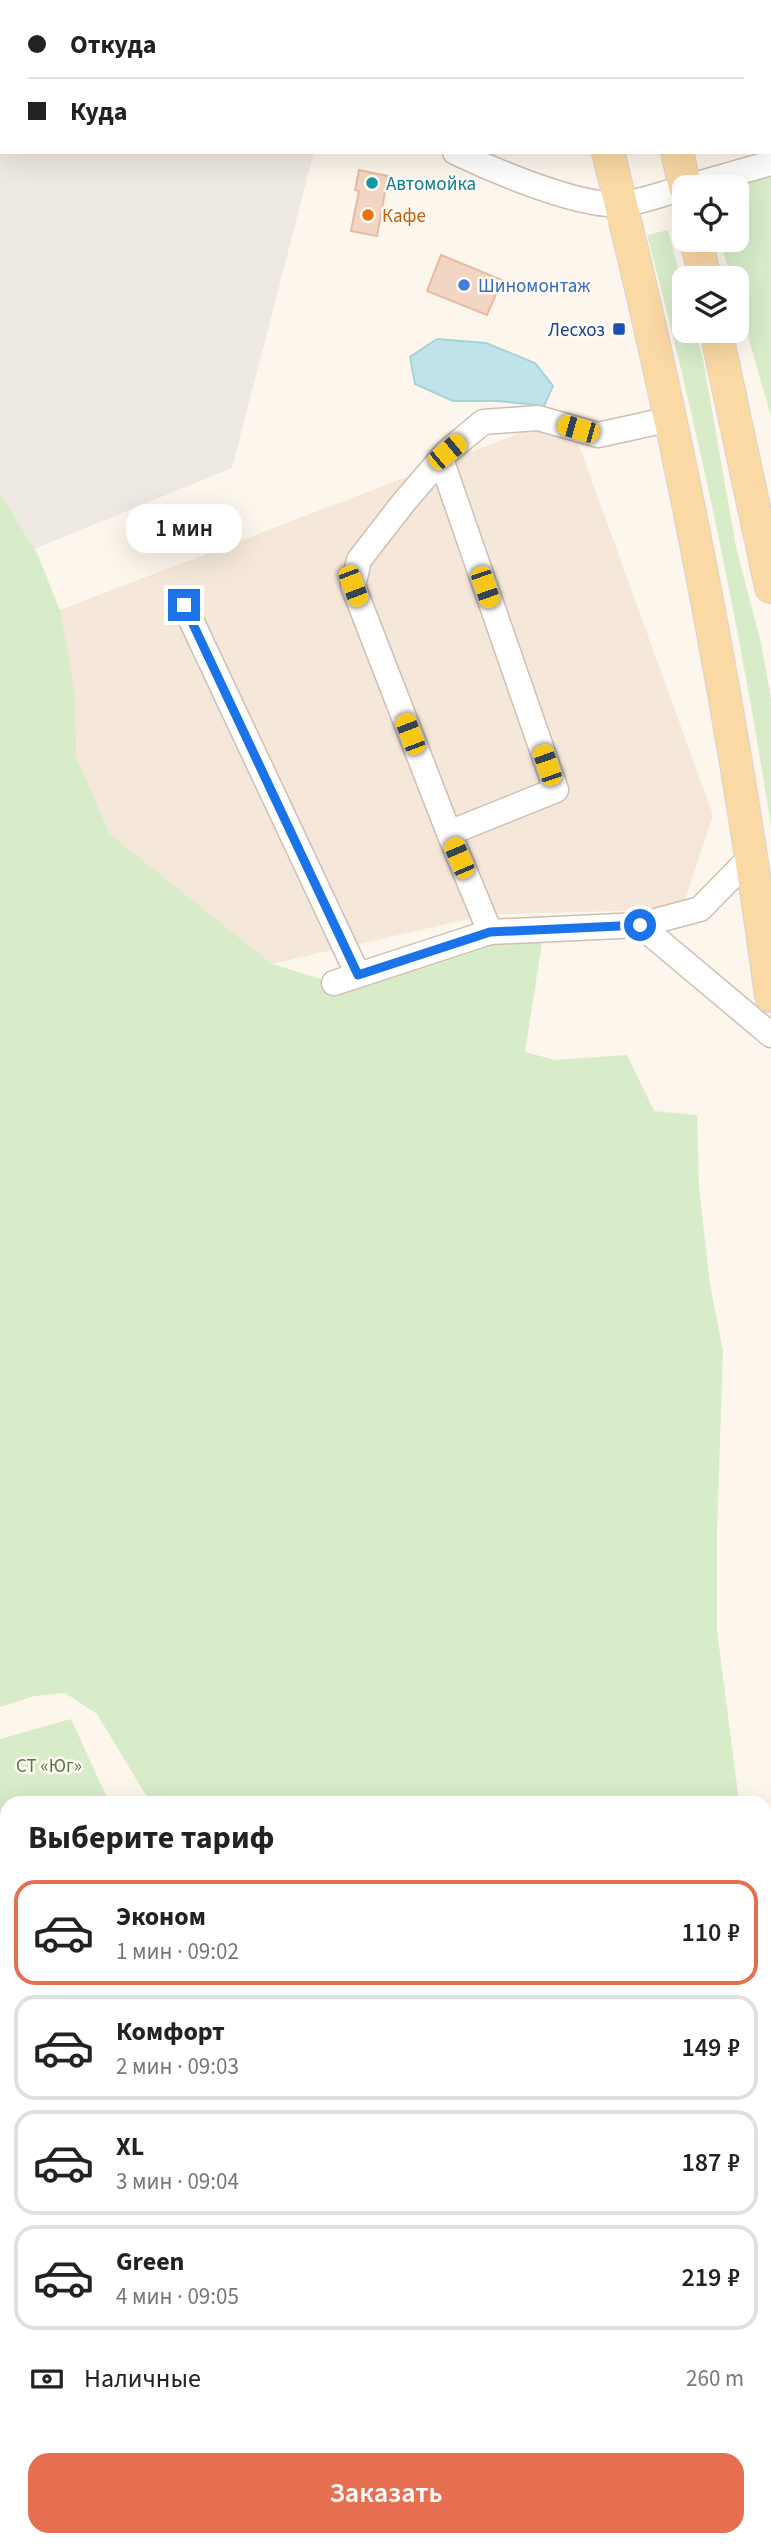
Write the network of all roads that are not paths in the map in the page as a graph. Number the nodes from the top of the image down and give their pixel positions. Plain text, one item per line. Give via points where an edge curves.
1 (459, 154) edge
2 (608, 154) edge
3 (678, 154) edge
4 (771, 163) edge
5 (683, 175) edge
6 (730, 175) edge
7 (672, 191) edge
8 (620, 204) junction
9 (719, 343) edge
10 (671, 419) junction
11 (441, 459) junction
12 (768, 559) edge
13 (771, 587) edge
14 (184, 605) dead end
15 (449, 833) junction
16 (752, 856) junction
17 (640, 925) junction
18 (490, 932) junction
19 (358, 975) junction
20 (334, 983) dead end
21 (771, 996) edge
22 (771, 1035) edge

1 - 8 street via 585,201
2 - 8 main road
3 - 5 main road
4 - 6 street
7 - 8 street
8 - 10 main road
9 - 12 main road
10 - 11 street via 598,435 538,418 483,422
10 - 16 main road
11 - 15 street via 359,560 353,586
11 - 15 street via 556,790
12 - 13 main road
14 - 19 street
15 - 18 street
16 - 17 street via 700,909
16 - 21 main road
17 - 18 street
17 - 22 street
18 - 19 street
19 - 20 street

